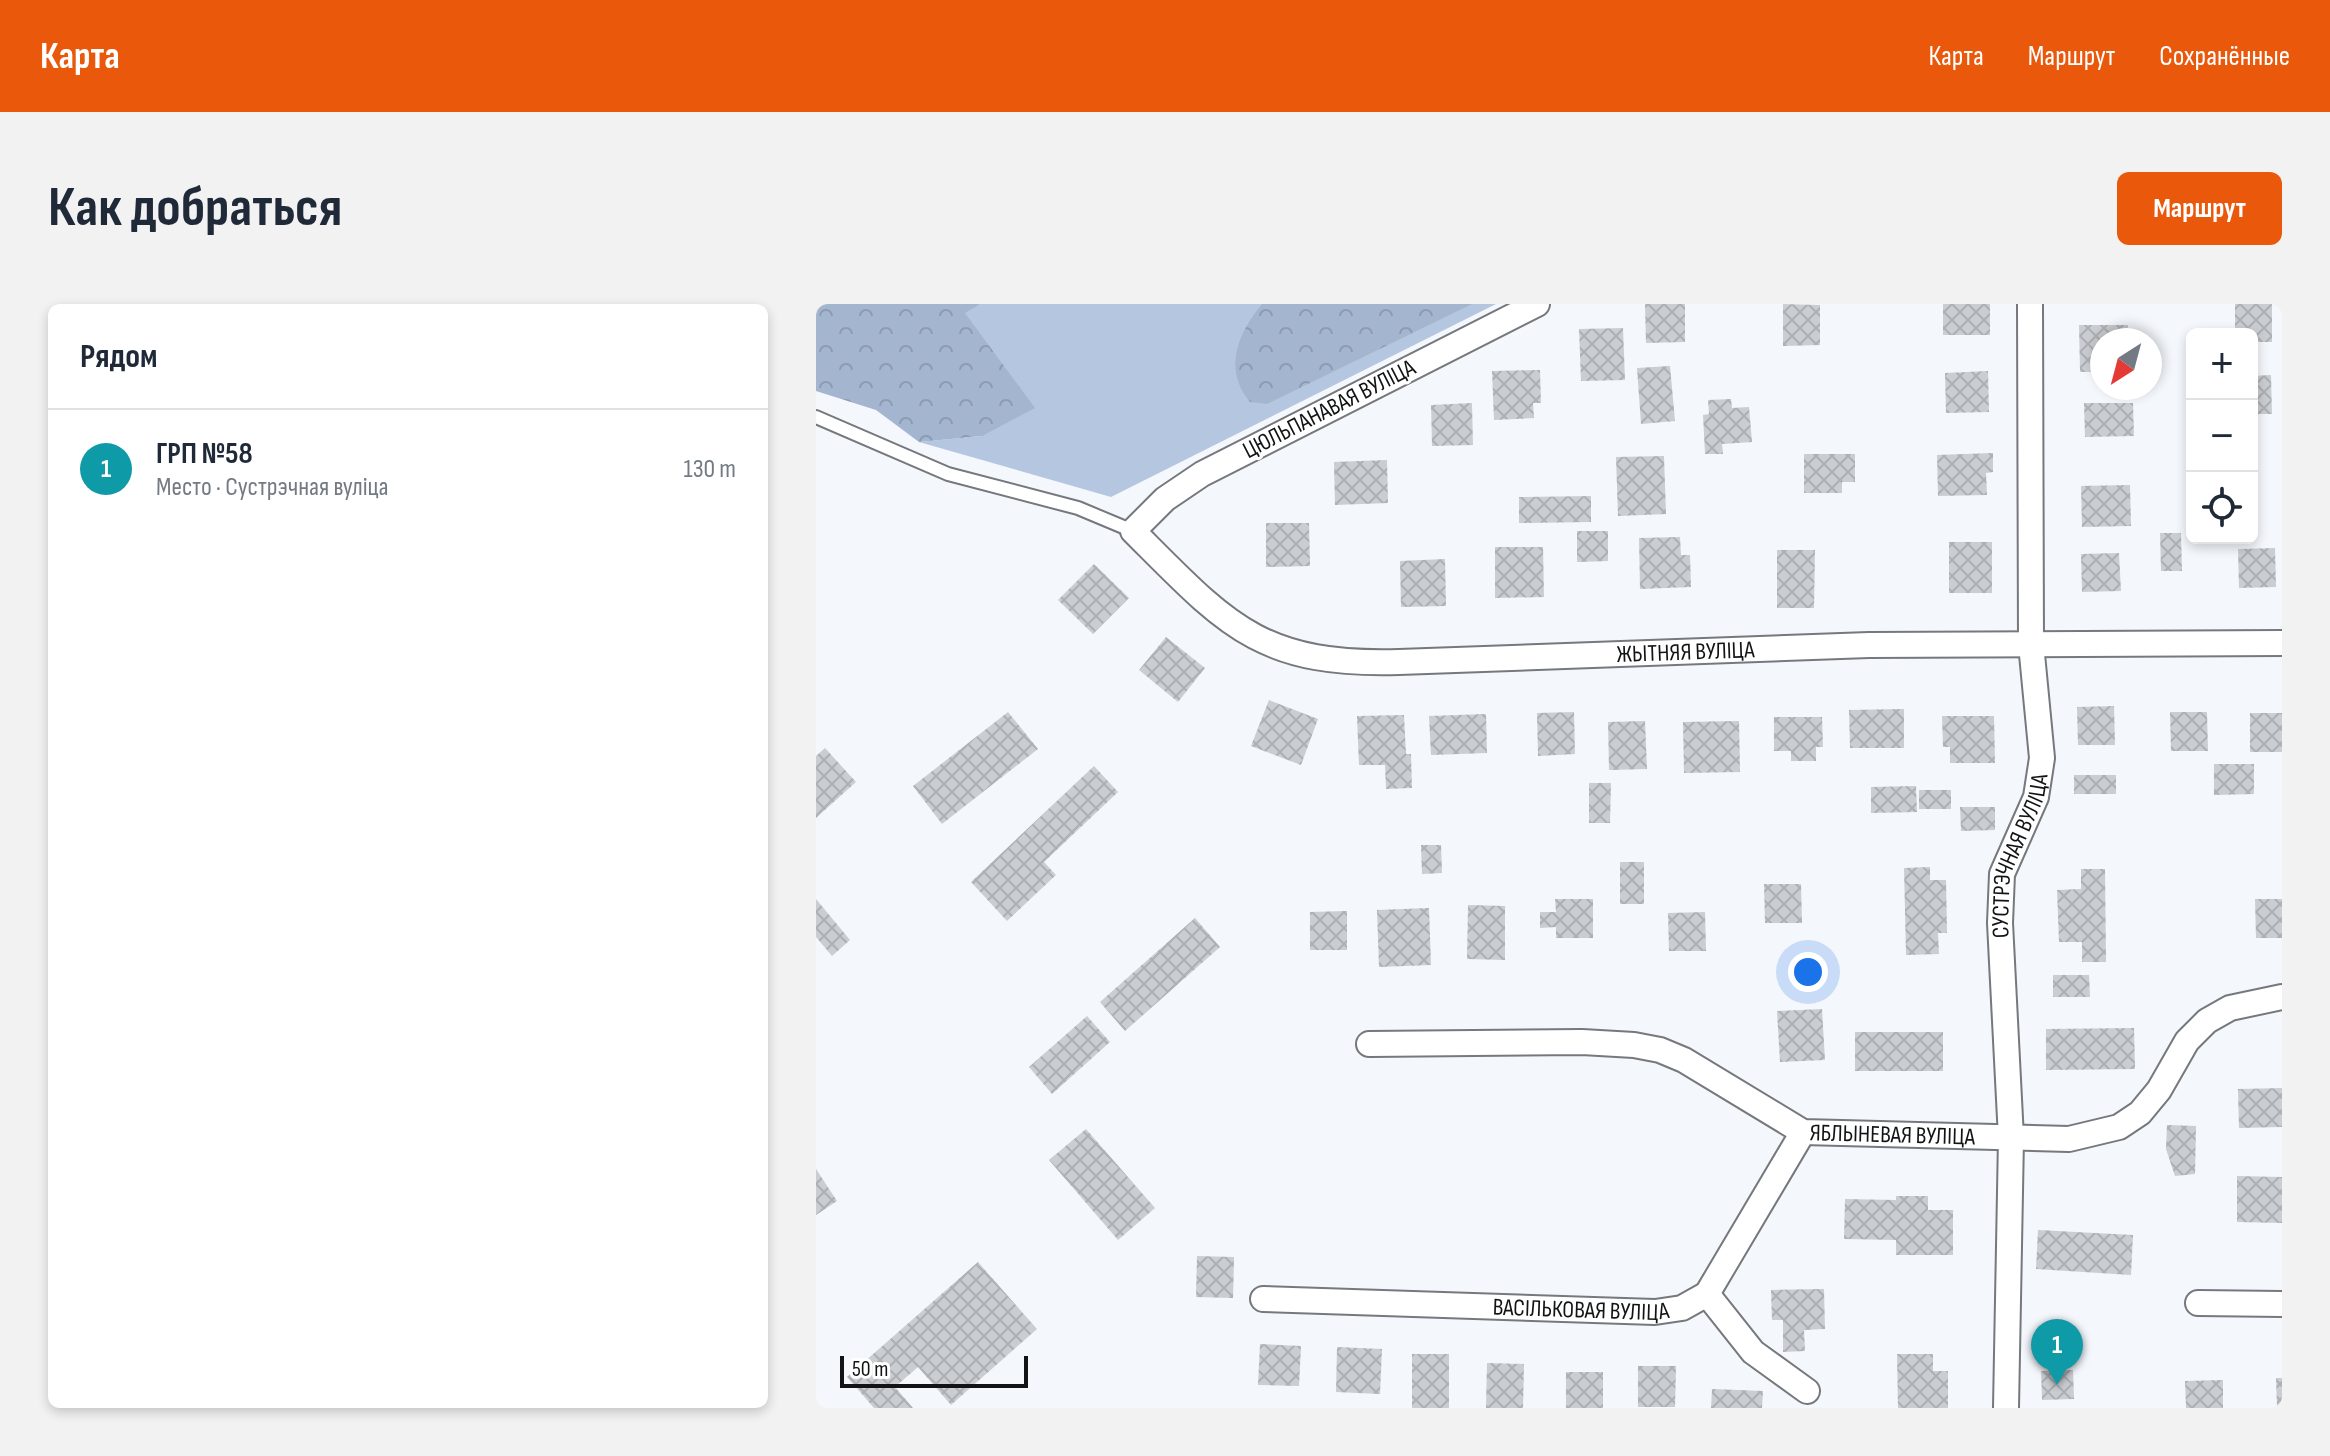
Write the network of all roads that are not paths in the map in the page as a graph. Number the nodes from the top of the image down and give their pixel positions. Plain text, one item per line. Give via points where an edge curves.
1 (1537, 304) edge
2 (2030, 304) edge
3 (816, 417) edge
4 (1133, 531) junction
5 (2282, 643) edge
6 (2031, 644) junction
7 (2282, 997) edge
8 (1369, 1044) dead end
9 (1803, 1132) junction
10 (2011, 1138) junction
11 (1707, 1294) junction
12 (1263, 1299) dead end
13 (2198, 1303) dead end
14 (2282, 1304) edge
15 (1807, 1391) dead end
16 (2006, 1408) edge

1 - 4 street, ЦЮЛЬПАНАВАЯ ВУЛІЦА via 1202,474 1165,499
2 - 6 street, СУСТРЭЧНАЯ ВУЛІЦА
3 - 4 lane via 948,474 1078,508
4 - 6 street, ЖЫТНЯЯ ВУЛІЦА via 1202,600 1247,635 1327,660
5 - 6 street, ЖЫТНЯЯ ВУЛІЦА
6 - 10 street, СУСТРЭЧНАЯ ВУЛІЦА via 2042,758 2036,797 2001,886
7 - 10 street, ЯБЛЫНЕВАЯ ВУЛІЦА via 2230,1008 2207,1021 2187,1041 2140,1113 2119,1127 2069,1139
8 - 9 street, ЯБЛЫНЕВАЯ ВУЛІЦА via 1582,1042 1660,1050
9 - 10 street, ЯБЛЫНЕВАЯ ВУЛІЦА
9 - 11 street
10 - 16 street, СУСТРЭЧНАЯ ВУЛІЦА
11 - 12 street, ВАСІЛЬКОВАЯ ВУЛІЦА via 1682,1308 1655,1312
11 - 15 street via 1753,1352
13 - 14 street

